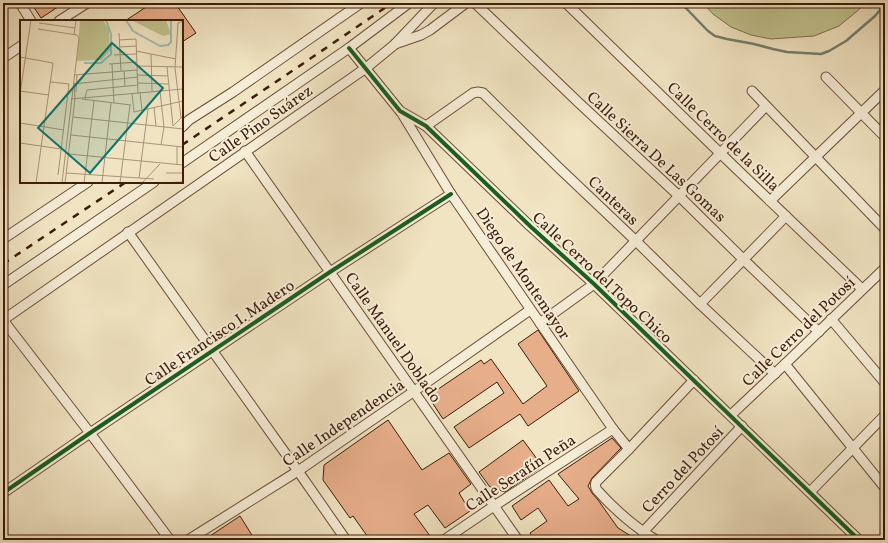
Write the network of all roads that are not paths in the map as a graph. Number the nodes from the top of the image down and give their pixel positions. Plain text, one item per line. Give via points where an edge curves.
1 (20, 3) edge
2 (87, 3) edge
3 (361, 3) edge
4 (410, 3) edge
5 (434, 3) edge
6 (466, 3) edge
7 (475, 3) edge
8 (566, 3) edge
9 (30, 20) edge
10 (61, 20) edge
11 (394, 45) junction
12 (20, 47) edge
13 (349, 48) junction
14 (3, 58) edge
15 (366, 68) junction
16 (826, 77) dead end
17 (885, 90) edge
18 (752, 91) dead end
19 (766, 106) junction
20 (400, 110) junction
21 (861, 113) junction
22 (183, 126) edge
23 (426, 126) junction
24 (885, 137) edge
25 (245, 151) junction
26 (720, 153) junction
27 (816, 157) junction
28 (183, 162) edge
29 (87, 183) edge
30 (153, 183) edge
31 (452, 194) junction
32 (679, 196) junction
33 (770, 201) junction
34 (786, 216) junction
35 (885, 229) edge
36 (128, 232) junction
37 (3, 239) edge
38 (636, 241) junction
39 (744, 260) junction
40 (884, 271) edge
41 (330, 272) junction
42 (594, 284) junction
43 (3, 285) edge
44 (862, 289) junction
45 (700, 304) junction
46 (530, 310) junction
47 (831, 319) junction
48 (3, 320) edge
49 (540, 323) junction
50 (819, 332) junction
51 (213, 352) junction
52 (785, 364) junction
53 (775, 374) junction
54 (694, 380) junction
55 (885, 383) edge
56 (413, 392) junction
57 (731, 415) junction
58 (885, 415) edge
59 (742, 426) junction
60 (614, 429) junction
61 (90, 433) junction
62 (853, 448) junction
63 (629, 449) junction
64 (298, 471) junction
65 (885, 488) edge
66 (810, 492) junction
67 (3, 493) edge
68 (494, 506) junction
69 (643, 532) junction
70 (857, 539) edge
71 (170, 540) edge
72 (188, 540) edge
73 (346, 540) edge
74 (444, 540) edge
75 (518, 540) edge
76 (656, 540) edge

1 - 9 street
2 - 10 street
3 - 22 street
4 - 13 street, Calle Pino Suárez
5 - 11 street, Calle Pino Suárez
6 - 11 street, Calle Pino Suárez via 430,30
7 - 32 street, Calle Sierra De Las Gomas
8 - 26 street, Calle Cerro de la Silla
11 - 15 street, Calle Pino Suárez
12 - 14 street
13 - 15 street, Calle Cerro del Topo Chico
13 - 28 street, Calle Pino Suárez
15 - 20 street, Calle Cerro del Topo Chico
15 - 25 street, Calle Pino Suárez
16 - 21 street
17 - 21 street
18 - 19 street
19 - 26 street
19 - 27 street
20 - 23 street, Calle Cerro del Topo Chico
20 - 31 street, Diego de Montemayor
21 - 24 street
21 - 27 street
23 - 38 street, Canteras via 473,93 483,93
23 - 42 street, Calle Cerro del Topo Chico
25 - 36 street, Calle Pino Suárez
25 - 41 street, Calle Manuel Doblado
26 - 32 street
26 - 33 street, Calle Cerro de la Silla
27 - 33 street
27 - 35 street
29 - 37 street
30 - 43 street
31 - 41 street, Calle Francisco I. Madero
31 - 46 street, Diego de Montemayor
32 - 38 street
32 - 39 street, Calle Sierra De Las Gomas
33 - 34 street, Calle Cerro de la Silla
34 - 39 street
34 - 44 street, Calle Cerro de la Silla
36 - 48 street, Calle Pino Suárez
36 - 51 street
38 - 42 street
38 - 45 street, Canteras
39 - 45 street
39 - 50 street, Calle Sierra De Las Gomas
40 - 44 street, Calle Cerro del Potosí
41 - 51 street, Calle Francisco I. Madero
41 - 56 street, Calle Manuel Doblado
42 - 49 street
42 - 54 street, Calle Cerro del Topo Chico
44 - 47 street, Calle Cerro del Potosí
45 - 53 street, Canteras
46 - 49 street, Diego de Montemayor
46 - 56 street, Calle Independencia
47 - 50 street, Calle Cerro del Potosí
47 - 55 street
48 - 61 street
49 - 60 street, Diego de Montemayor
50 - 52 street, Calle Cerro del Potosí
51 - 61 street, Calle Francisco I. Madero
51 - 64 street
52 - 53 street, Calle Cerro del Potosí
52 - 62 street
53 - 57 street, Calle Cerro del Potosí
54 - 57 street, Calle Cerro del Topo Chico
54 - 63 street
56 - 64 street, Calle Independencia
56 - 68 street, Calle Manuel Doblado
57 - 59 street, Calle Cerro del Topo Chico
58 - 62 street
59 - 66 street, Calle Cerro del Topo Chico
59 - 69 street, Cerro del Potosí
60 - 63 street, Diego de Montemayor
60 - 68 street, Calle Serafín Peña
61 - 67 street, Calle Francisco I. Madero
61 - 71 street
62 - 65 street
62 - 66 street
63 - 69 street via 596,482 596,487 616,510
64 - 72 street, Calle Independencia
64 - 73 street
66 - 70 street, Calle Cerro del Topo Chico
68 - 74 street, Calle Serafín Peña
68 - 75 street, Calle Manuel Doblado
69 - 76 street

